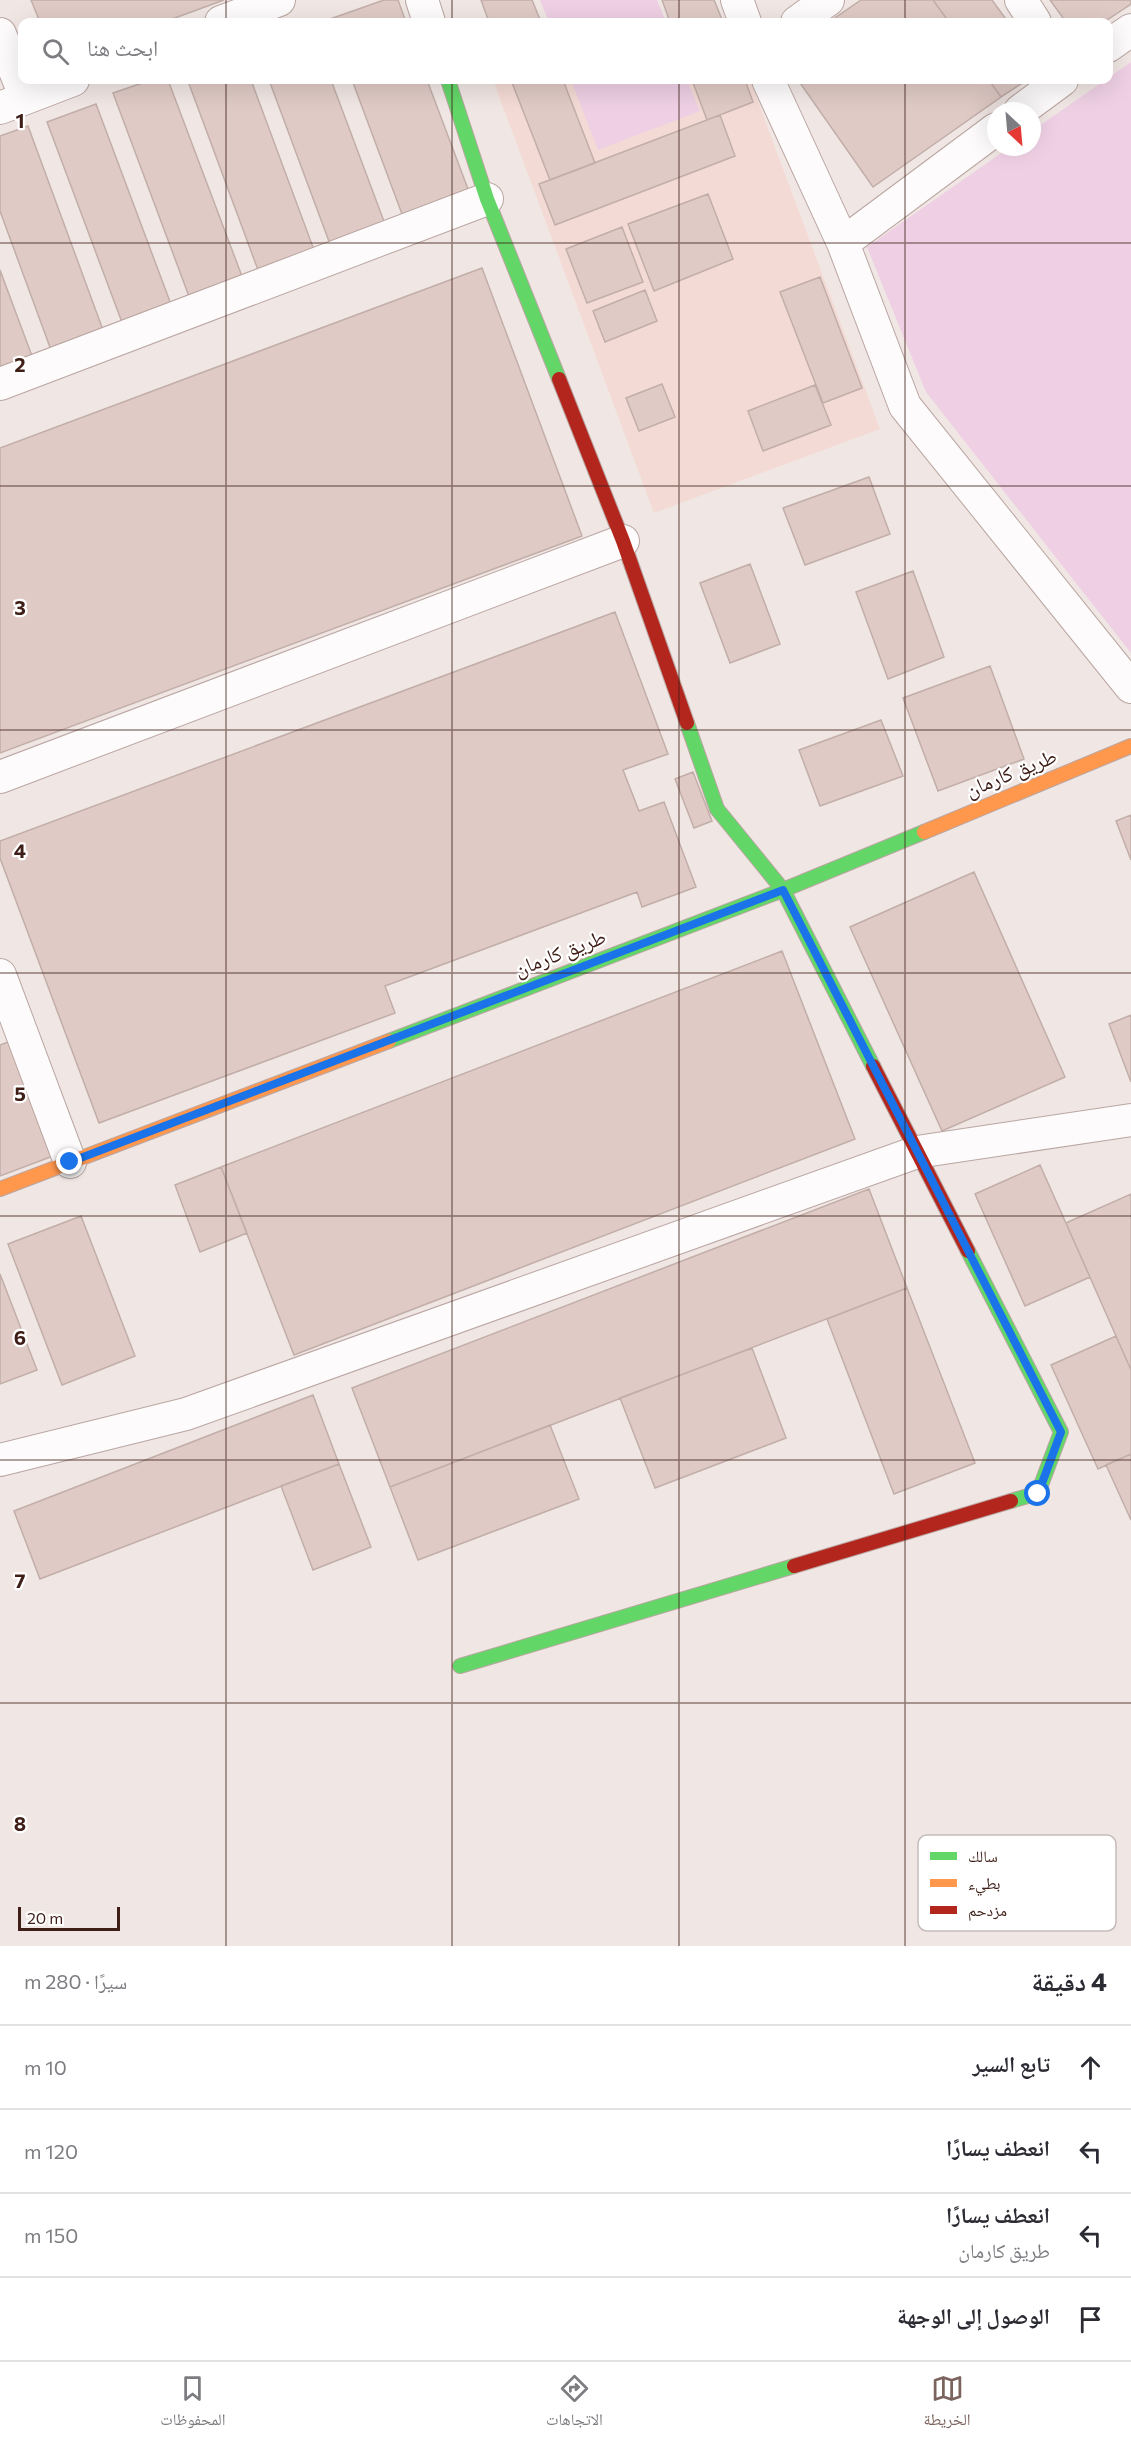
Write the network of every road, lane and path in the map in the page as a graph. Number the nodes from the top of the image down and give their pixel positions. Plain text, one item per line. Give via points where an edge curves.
1 (279, 0) edge
2 (422, 0) edge
3 (737, 0) edge
4 (828, 0) edge
5 (1021, 0) edge
6 (232, 18) edge
7 (428, 18) edge
8 (744, 18) edge
9 (803, 18) edge
10 (1032, 18) edge
11 (1131, 30) edge
12 (0, 34) edge
13 (1113, 43) edge
14 (63, 84) edge
15 (449, 84) edge
16 (770, 84) edge
17 (1057, 84) edge
18 (1032, 102) edge
19 (13, 103) edge
20 (987, 136) edge
21 (487, 199) junction
22 (843, 243) junction
23 (0, 384) edge
24 (623, 541) junction
25 (1131, 687) edge
26 (1131, 746) edge
27 (0, 777) edge
28 (783, 890) junction
29 (0, 975) edge
30 (1131, 1120) edge
31 (916, 1152) junction
32 (70, 1162) junction
33 (0, 1189) edge
34 (0, 1460) edge
35 (460, 1666) dead end

1 - 6 street
2 - 7 street
3 - 8 street
4 - 9 street
5 - 10 street
11 - 13 street
12 - 19 street
14 - 19 street
15 - 21 street
16 - 22 street
17 - 18 street
20 - 22 street
21 - 23 street
21 - 24 street
22 - 25 street via 906,406
24 - 27 street
24 - 28 street via 717,808
26 - 28 street, طريق كارمان
28 - 31 street
28 - 32 street, طريق كارمان
29 - 32 street
30 - 31 street
31 - 34 street via 186,1414
31 - 35 street via 1061,1432 1038,1494
32 - 33 street, طريق كارمان

